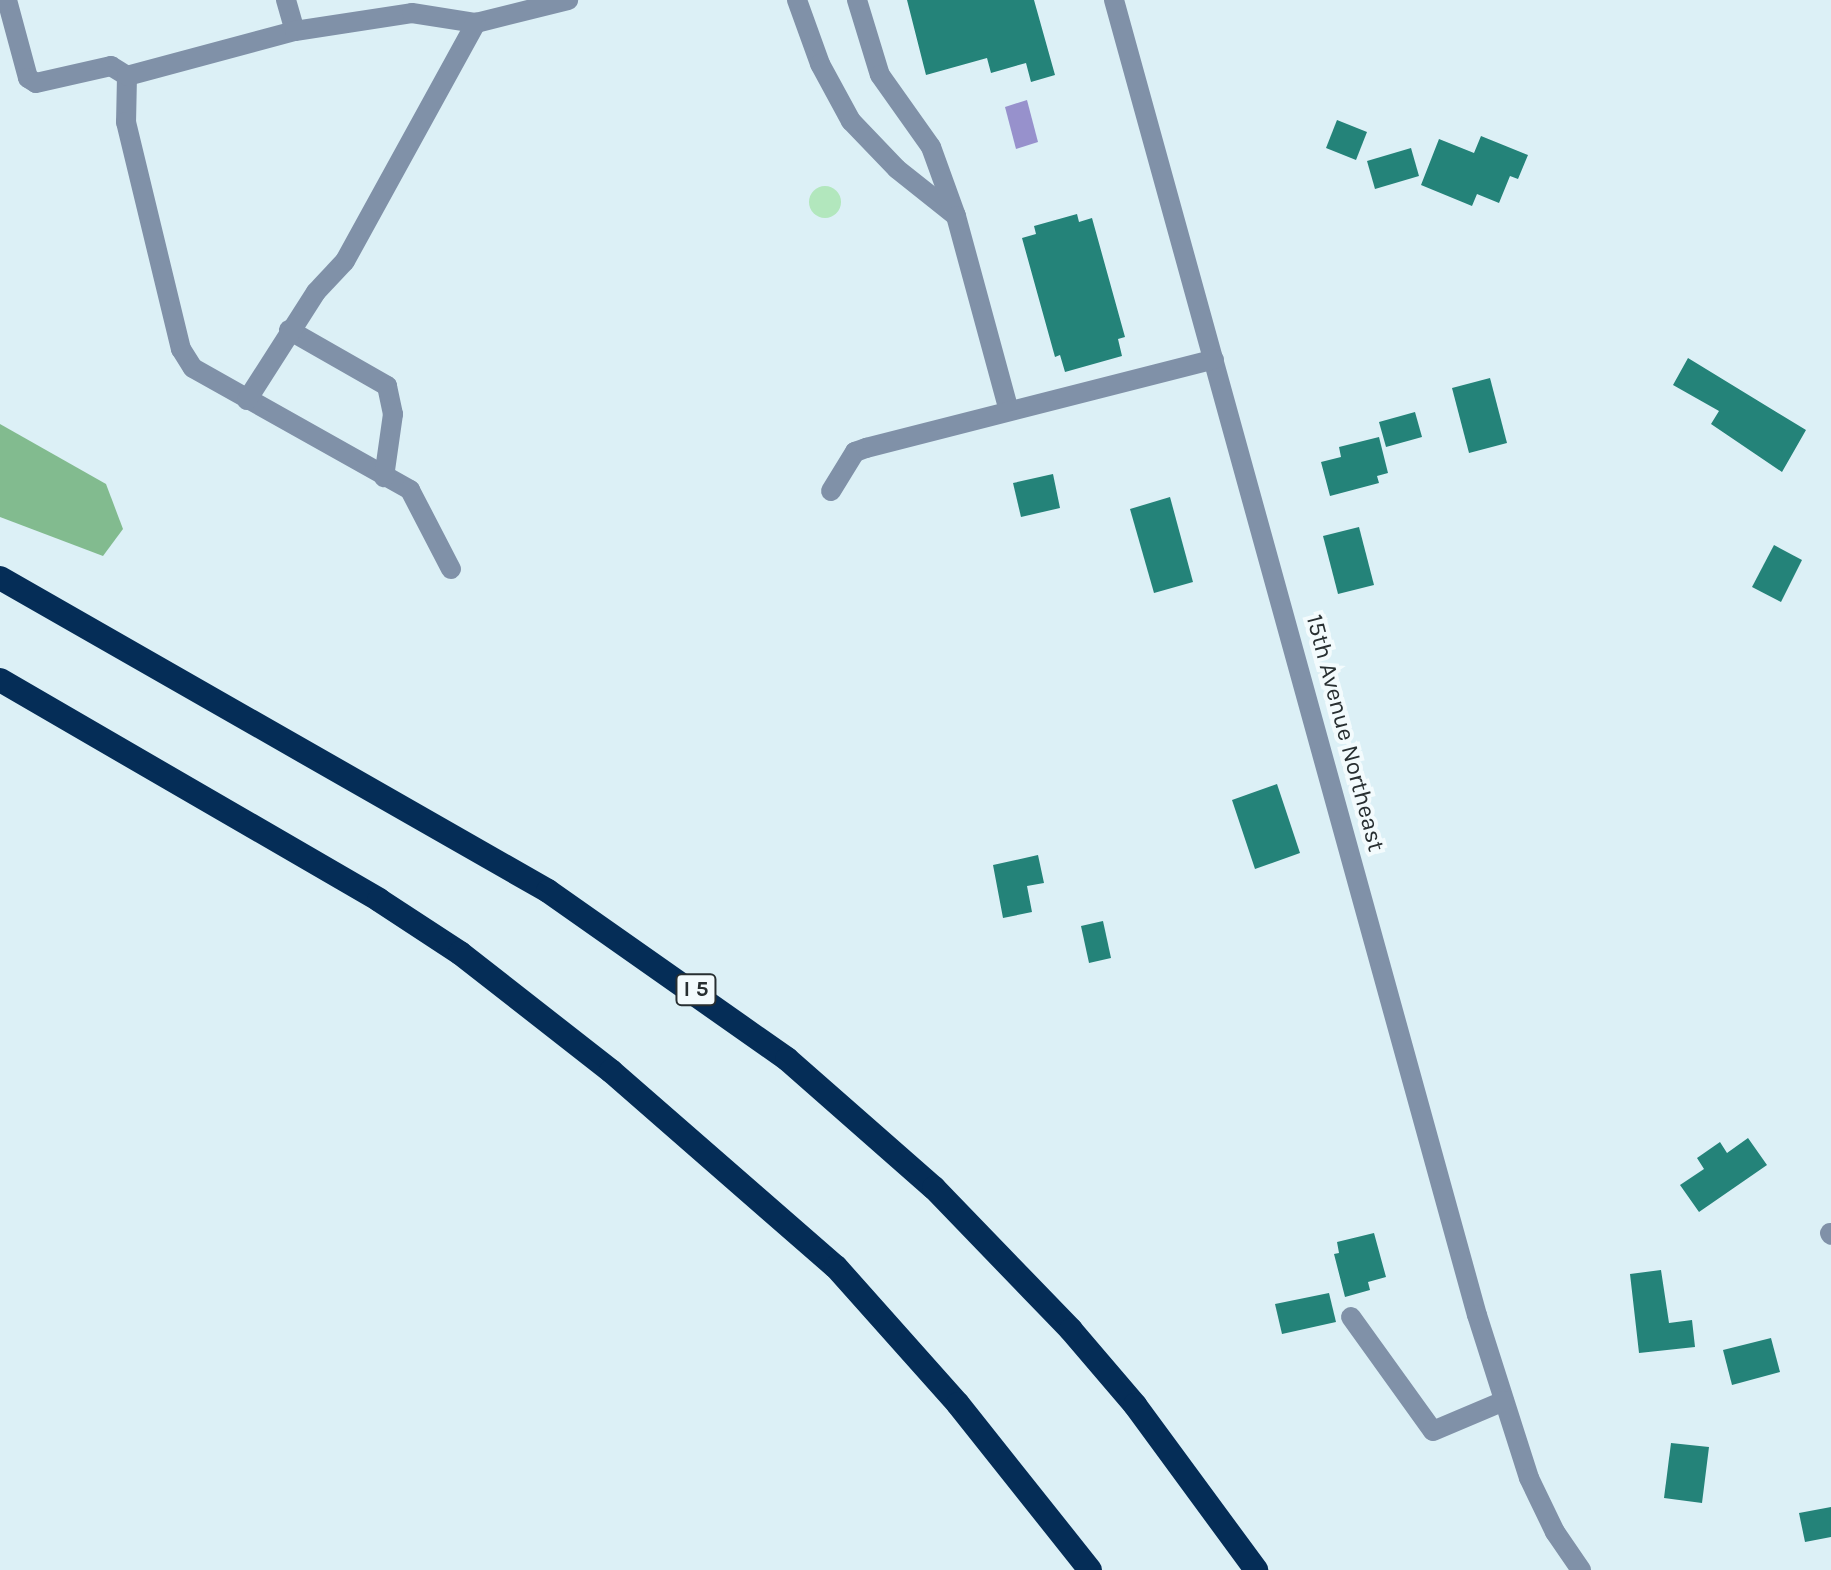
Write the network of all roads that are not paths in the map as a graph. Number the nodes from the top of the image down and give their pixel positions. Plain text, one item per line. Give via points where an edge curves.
1 (7, 0) edge
2 (286, 0) edge
3 (568, 0) edge
4 (797, 0) edge
5 (857, 0) edge
6 (1114, 0) edge
7 (476, 23) junction
8 (295, 31) junction
9 (127, 76) junction
10 (956, 216) junction
11 (289, 330) junction
12 (1214, 359) junction
13 (247, 400) junction
14 (1009, 411) junction
15 (384, 477) junction
16 (831, 491) dead end
17 (451, 569) dead end
18 (0, 578) edge
19 (0, 680) edge
20 (1351, 1317) dead end
21 (1504, 1401) junction
22 (1090, 1570) edge
23 (1256, 1570) edge
24 (1581, 1570) edge

1 - 9 street via 28,78 36,83 111,66
2 - 8 street
3 - 7 street
4 - 10 street via 820,64 851,121 897,169
5 - 10 street via 880,75 931,147
6 - 12 street, 15th Avenue Northeast
7 - 8 street via 412,13
7 - 11 street via 345,261
8 - 9 street
9 - 13 street via 126,122 181,349 193,368
10 - 14 street
11 - 13 street
11 - 15 street via 387,386 393,414
12 - 14 street
12 - 21 street, 15th Avenue Northeast
13 - 15 street
14 - 16 street via 855,452
15 - 17 street via 418,501
18 - 23 highway, I 5 via 537,884 653,960 787,1059 934,1188 1071,1330 1144,1416
19 - 22 highway via 379,900 460,953 611,1071 836,1267 958,1404
20 - 21 street via 1433,1431
21 - 24 street, 15th Avenue Northeast via 1529,1478

